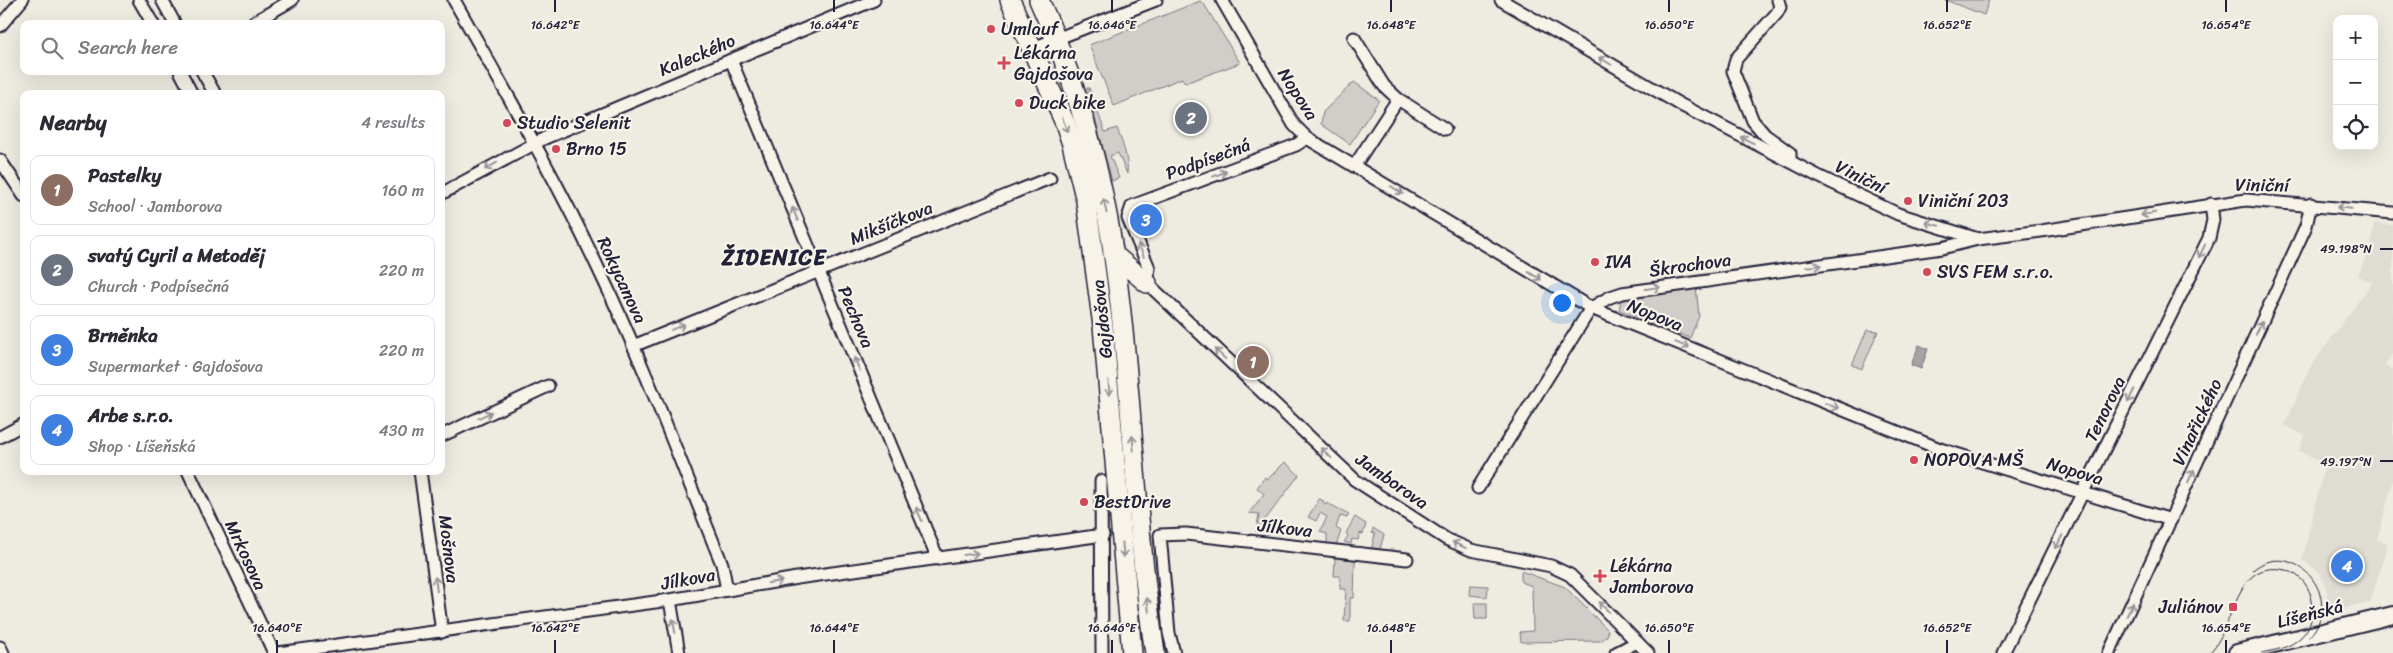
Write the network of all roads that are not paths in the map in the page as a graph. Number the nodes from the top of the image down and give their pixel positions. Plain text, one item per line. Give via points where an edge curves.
1 (22, 0) edge
2 (139, 0) edge
3 (162, 0) edge
4 (292, 0) edge
5 (454, 0) edge
6 (874, 0) edge
7 (1010, 0) edge
8 (1039, 0) edge
9 (1156, 0) edge
10 (1222, 0) edge
11 (1501, 0) edge
12 (1778, 0) edge
13 (151, 20) edge
14 (173, 20) edge
15 (258, 20) edge
16 (0, 26) edge
17 (1354, 38) dead end
18 (1056, 39) junction
19 (1033, 48) junction
20 (731, 60) junction
21 (182, 75) edge
22 (204, 75) edge
23 (190, 90) edge
24 (212, 90) edge
25 (1398, 99) junction
26 (1445, 129) dead end
27 (1307, 138) junction
28 (534, 143) junction
29 (0, 160) edge
30 (1790, 161) junction
31 (1355, 165) junction
32 (1050, 178) dead end
33 (20, 190) edge
34 (445, 192) edge
35 (2211, 204) junction
36 (2311, 204) junction
37 (2393, 212) edge
38 (1978, 238) junction
39 (1113, 254) junction
40 (818, 270) junction
41 (1147, 283) junction
42 (1591, 308) junction
43 (633, 346) junction
44 (548, 386) dead end
45 (20, 426) edge
46 (445, 434) edge
47 (0, 437) edge
48 (190, 475) edge
49 (421, 475) edge
50 (1101, 481) dead end
51 (1478, 488) dead end
52 (2084, 492) junction
53 (2170, 520) junction
54 (1103, 535) junction
55 (938, 559) junction
56 (1407, 559) dead end
57 (727, 590) junction
58 (670, 600) junction
59 (2393, 615) edge
60 (442, 632) junction
61 (1637, 642) junction
62 (0, 647) edge
63 (3, 653) edge
64 (274, 653) edge
65 (278, 653) edge
66 (678, 653) edge
67 (1102, 653) edge
68 (1132, 653) edge
69 (1154, 653) edge
70 (1174, 653) edge
71 (1616, 653) edge
72 (1648, 653) edge
73 (2003, 653) edge
74 (2109, 653) edge
75 (2237, 653) edge

1 - 16 street
2 - 13 street
3 - 14 street
4 - 15 street
5 - 28 street, Rokycanova
6 - 20 street, Kaleckého
7 - 19 main road, Gajdošova
8 - 18 main road, Gajdošova
9 - 18 street
10 - 27 street, Nopova via 1294,125
30 -> 11 street, Viniční via 1681,105
12 - 30 street via 1780,7 1777,13 1736,59 1733,71 1750,114 1765,135 1790,153
17 - 25 street via 1376,74
18 - 19 street
39 -> 18 main road, Gajdošova via 1088,134
19 -> 68 main road, Gajdošova via 1072,144 1086,201 1103,326
20 - 28 street, Kaleckého
40 -> 20 street, Pechova
21 - 23 street
22 - 24 street
25 - 26 street
25 - 31 street
27 - 31 street, Nopova
41 -> 27 street, Podpísečná via 1149,268 1128,218 1132,206 1296,145
28 -> 34 street, Kaleckého
28 - 43 street, Rokycanova via 599,269
29 - 33 street
38 -> 30 street, Viniční via 1898,214
31 -> 42 street, Nopova
32 - 40 street, Mikšíčkova
35 - 36 street, Viniční via 2246,200
35 -> 38 street, Viniční
35 -> 52 street, Tenorova via 2213,220 2208,238
37 -> 36 street, Viniční
53 -> 36 street, Vinařického via 2306,226
42 -> 38 street, Škrochova via 1610,296 1622,293 1884,257 1948,247
39 - 41 main road
69 -> 39 main road, Gajdošova
43 -> 40 street, Mikšíčkova
55 -> 40 street, Pechova
61 -> 41 street, Jamborova via 1570,574 1551,566 1471,550 1446,539 1355,480
42 - 51 street, Škrochova
42 -> 52 street, Nopova via 1940,449
43 - 57 street, Rokycanova via 722,564
46 -> 44 street
45 - 47 street
48 - 64 street, Mrkosova
60 -> 49 street, Mošnova
50 - 54 street
52 - 53 street, Nopova
52 -> 73 street, Tenorova
74 -> 53 street, Vinařického
55 -> 54 street, Jílkova
54 - 67 street
57 -> 55 street, Jílkova
56 - 70 street, Jílkova via 1186,534 1160,535
57 - 58 street, Jílkova
58 - 60 street, Jílkova
66 -> 58 street
59 - 75 street, Líšeňská
60 - 65 street, Jílkova
61 - 71 street
61 - 72 street, Jamborova
62 - 63 street

